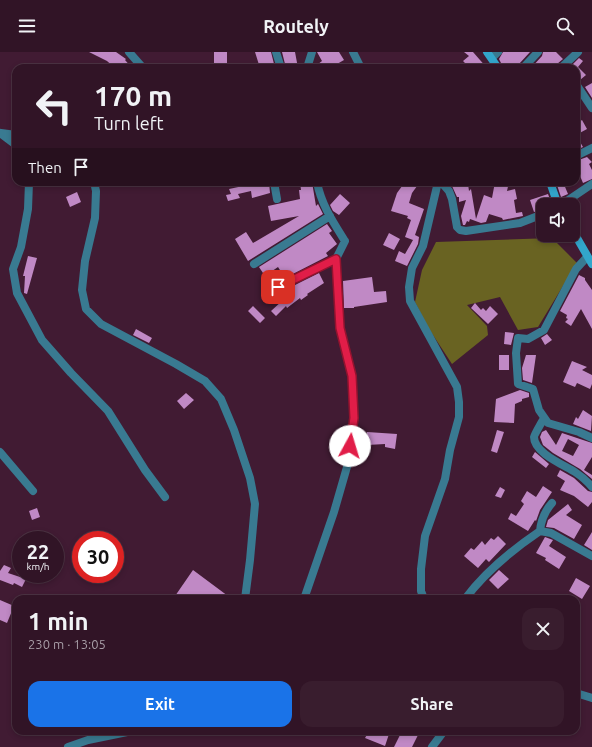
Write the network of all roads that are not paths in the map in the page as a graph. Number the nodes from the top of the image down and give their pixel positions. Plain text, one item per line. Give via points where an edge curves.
1 (129, 52) edge
2 (276, 52) edge
3 (312, 52) edge
4 (353, 52) edge
5 (538, 52) edge
6 (578, 52) edge
7 (492, 54) edge
8 (140, 64) edge
9 (280, 64) edge
10 (308, 64) edge
11 (359, 64) edge
12 (496, 64) edge
13 (527, 64) edge
14 (565, 64) edge
15 (580, 90) edge
16 (592, 108) edge
17 (0, 133) edge
18 (12, 134) edge
19 (12, 142) edge
20 (592, 148) edge
21 (580, 154) edge
22 (592, 184) edge
23 (29, 186) edge
24 (95, 186) edge
25 (275, 186) edge
26 (318, 186) edge
27 (438, 186) edge
28 (443, 186) edge
29 (552, 186) edge
30 (277, 198) dead end
31 (557, 198) edge
32 (571, 198) edge
33 (330, 216) junction
34 (536, 217) edge
35 (579, 242) edge
36 (587, 257) junction
37 (336, 259) junction
38 (254, 264) dead end
39 (592, 264) edge
40 (278, 287) dead end
41 (544, 418) junction
42 (591, 436) edge
43 (0, 452) edge
44 (592, 487) edge
45 (33, 491) dead end
46 (165, 497) dead end
47 (552, 503) dead end
48 (540, 531) junction
49 (592, 556) edge
50 (246, 595) edge
51 (305, 595) edge
52 (422, 595) edge
53 (468, 595) edge
54 (580, 694) edge
55 (592, 698) edge
56 (112, 735) edge
57 (441, 735) edge
58 (68, 747) edge
59 (432, 747) edge

1 - 8 street
2 - 9 street
3 - 10 street
4 - 11 street
5 - 13 street
6 - 14 street
7 - 12 street
15 - 16 street
17 - 18 street
17 - 19 street
20 - 21 street
22 - 32 street
23 - 46 street via 24,232 13,269 17,293 42,340 108,411
24 - 50 street via 95,218 85,261 82,290 86,309 101,324 205,381 221,399 250,478 255,504
25 - 30 street
26 - 33 street
27 - 52 street via 423,246 412,268 410,301 457,387 459,417 445,479 425,536 421,569
28 - 34 street via 449,191 460,230 520,223
29 - 31 street
33 - 37 street via 345,240
33 - 38 street
35 - 36 street
36 - 39 street
36 - 41 street via 576,269 544,330 528,339 518,338 518,384 533,389
37 - 40 street
37 - 51 street via 340,328 352,376 354,418 347,468
41 - 42 street via 548,423
41 - 44 street via 533,438 539,448 545,455 578,474
43 - 45 street
47 - 48 street via 544,511
48 - 49 street via 551,533
48 - 53 street via 516,547
54 - 55 street
56 - 58 street
57 - 59 street

